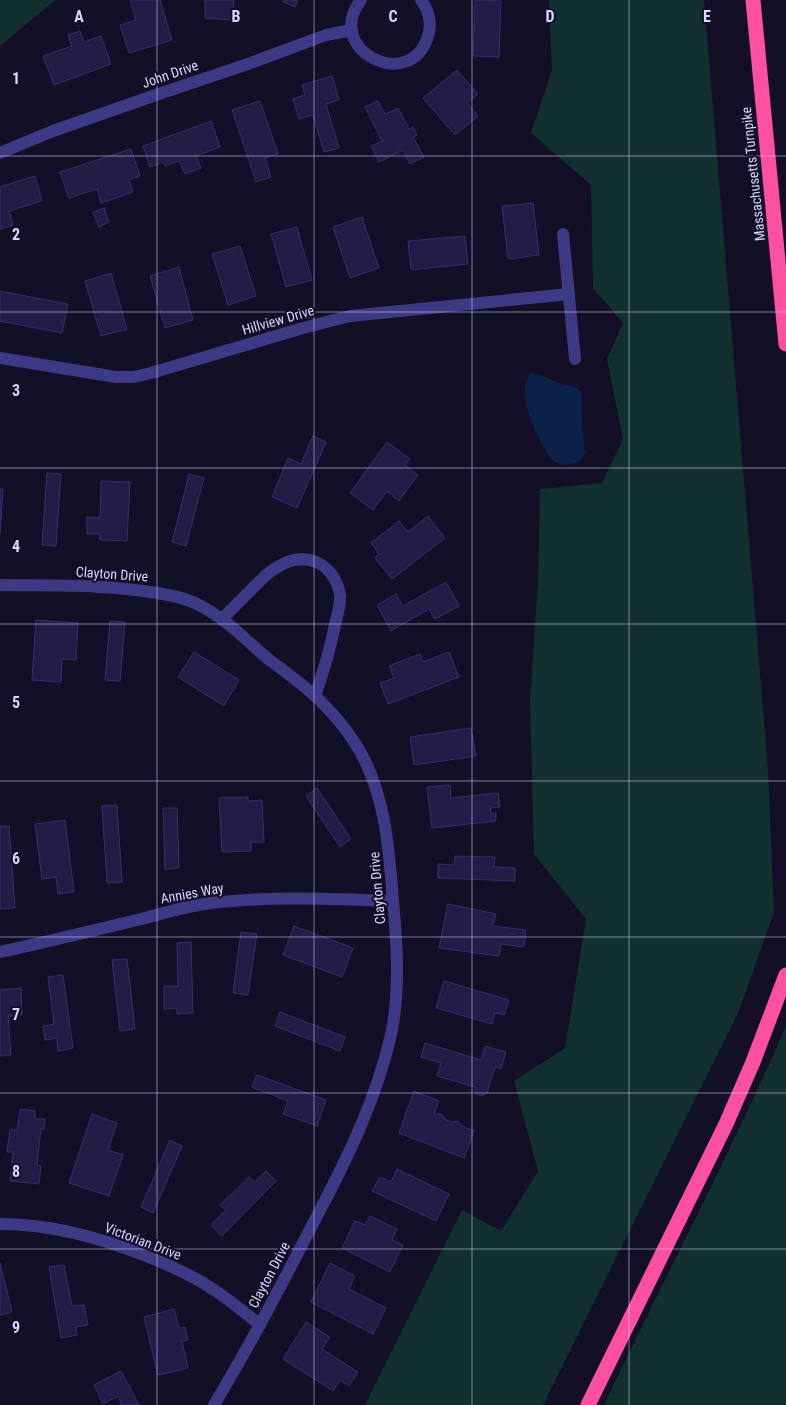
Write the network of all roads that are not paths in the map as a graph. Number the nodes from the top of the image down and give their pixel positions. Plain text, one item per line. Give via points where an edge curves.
1 (361, 0) edge
2 (421, 0) edge
3 (752, 0) edge
4 (352, 30) junction
5 (0, 153) edge
6 (564, 234) dead end
7 (569, 294) junction
8 (786, 344) edge
9 (0, 358) edge
10 (575, 359) dead end
11 (0, 585) edge
12 (222, 619) junction
13 (314, 696) junction
14 (393, 900) junction
15 (0, 952) edge
16 (786, 975) edge
17 (0, 1224) edge
18 (260, 1325) junction
19 (214, 1405) edge
20 (588, 1405) edge

1 - 4 street via 353,15
2 - 4 street via 430,20 429,34 424,46 410,59 385,64 369,58 359,48
3 - 8 highway, Massachusetts Turnpike
4 - 5 street, John Drive via 326,35 53,131
6 - 7 street
7 - 9 street, Hillview Drive via 350,316 125,378
7 - 10 street
11 - 12 street, Clayton Drive via 146,591 196,603
12 - 13 street, Clayton Drive
12 - 13 street via 266,575 286,562 306,559 325,567 335,579 340,604 329,654
13 - 14 street, Clayton Drive via 354,742 373,779 384,819
14 - 15 street, Annies Way via 287,899 210,903
14 - 18 street, Clayton Drive via 397,990 392,1030 381,1069 350,1151
16 - 20 highway via 726,1124
17 - 18 street, Victorian Drive via 58,1229 138,1253 214,1289
18 - 19 street, Clayton Drive

